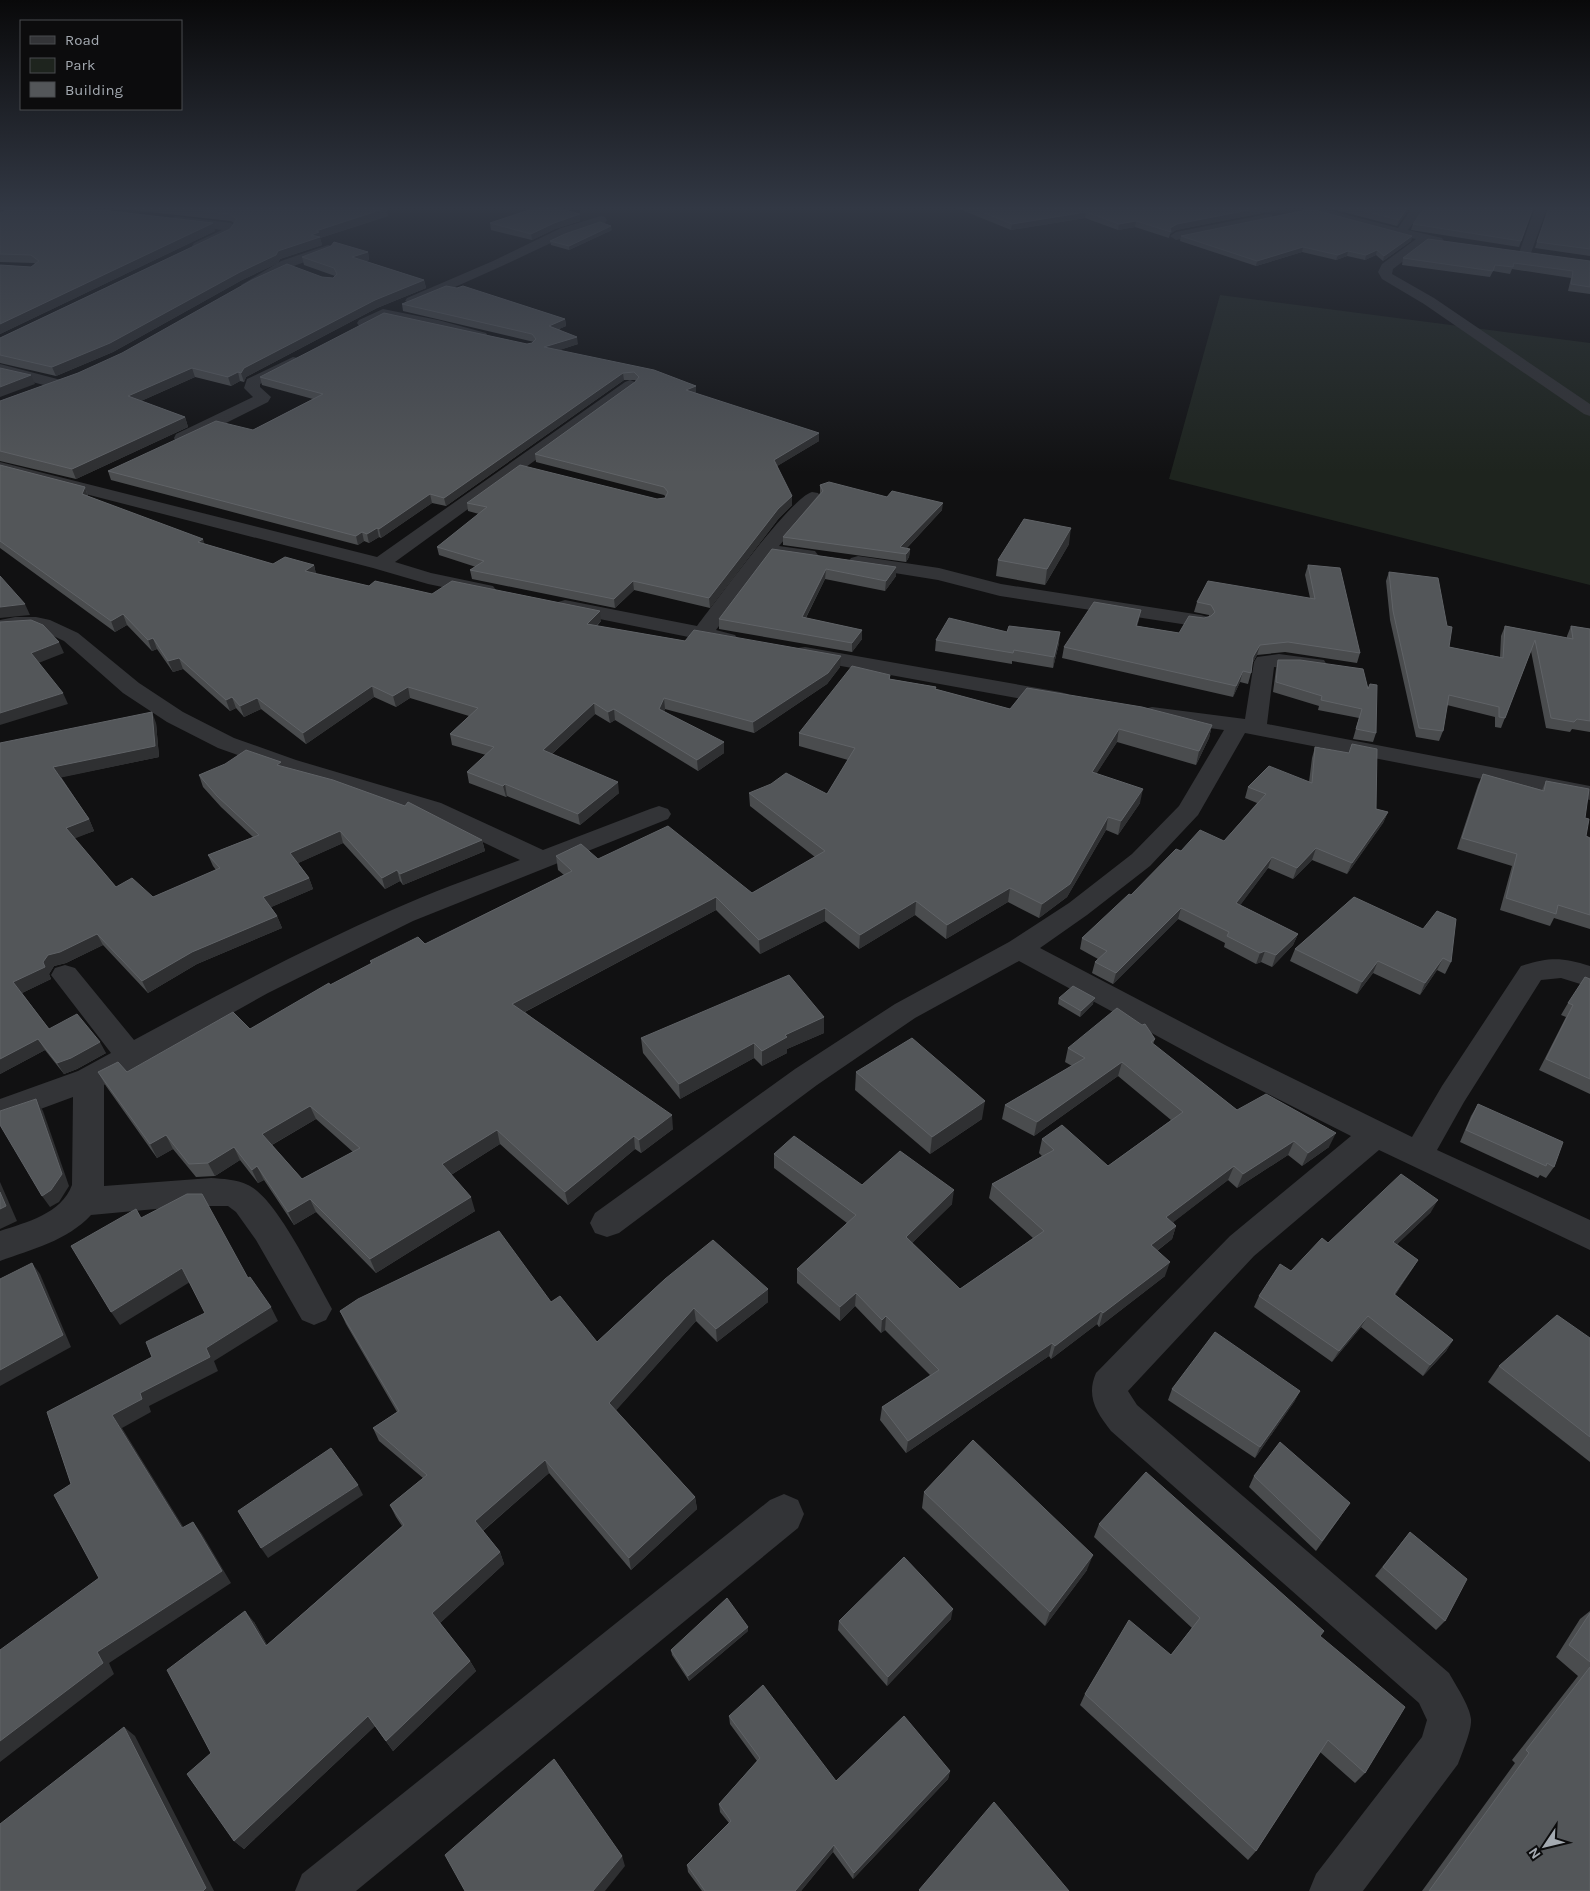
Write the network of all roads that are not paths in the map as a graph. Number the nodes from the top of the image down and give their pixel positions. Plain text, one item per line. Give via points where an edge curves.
1 (423, 296) edge
2 (1421, 296) edge
3 (383, 313) junction
4 (348, 332) edge
5 (495, 339) edge
6 (304, 354) edge
7 (0, 369) edge
8 (630, 385) edge
9 (32, 392) edge
10 (1590, 411) edge
11 (166, 445) edge
12 (518, 465) junction
13 (0, 467) edge
14 (537, 470) edge
15 (104, 475) dead end
16 (77, 487) junction
17 (812, 497) dead end
18 (767, 550) junction
19 (380, 564) junction
20 (506, 594) edge
21 (546, 602) edge
22 (1201, 621) edge
23 (0, 626) edge
24 (702, 634) junction
25 (750, 643) edge
26 (789, 650) edge
27 (1339, 669) edge
28 (1081, 702) edge
29 (1129, 710) edge
30 (1246, 727) junction
31 (1590, 793) edge
32 (659, 814) dead end
33 (542, 860) junction
34 (1019, 949) junction
35 (65, 975) dead end
36 (1590, 977) edge
37 (131, 1056) junction
38 (89, 1080) junction
39 (0, 1112) edge
40 (1377, 1133) junction
41 (1418, 1155) junction
42 (82, 1202) junction
43 (607, 1223) dead end
44 (1590, 1236) edge
45 (0, 1246) edge
46 (314, 1309) dead end
47 (784, 1514) dead end
48 (319, 1891) edge
49 (1333, 1891) edge

1 - 3 street
2 - 10 street
3 - 4 street
3 - 5 street
6 - 11 street via 252,382 252,388 262,399
7 - 9 street via 61,381
8 - 12 street
12 - 14 street
12 - 19 street
13 - 16 street
15 - 16 street
16 - 19 street
17 - 18 street
18 - 22 street via 939,574 1000,590
18 - 24 street
19 - 20 street via 428,578
21 - 24 street
23 - 33 street via 36,623 50,626 70,637 131,688 175,717 226,743 432,808
24 - 25 street
26 - 28 street
27 - 30 street via 1286,660 1265,662
29 - 30 street
30 - 31 street
30 - 34 street via 1189,810 1141,860
32 - 33 street
33 - 37 street via 404,915 331,949
34 - 40 street via 1216,1054
34 - 43 street via 905,1011 806,1077
35 - 37 street
36 - 41 street via 1549,966 1531,973 1452,1094
37 - 38 street
38 - 39 street
38 - 42 street via 88,1184
40 - 41 street
40 - 49 street via 1242,1246 1109,1385 1108,1395 1124,1418 1434,1688 1449,1719 1442,1748
41 - 44 street
42 - 45 street via 68,1217 52,1227
42 - 46 street via 205,1191 238,1194 253,1208
47 - 48 street

